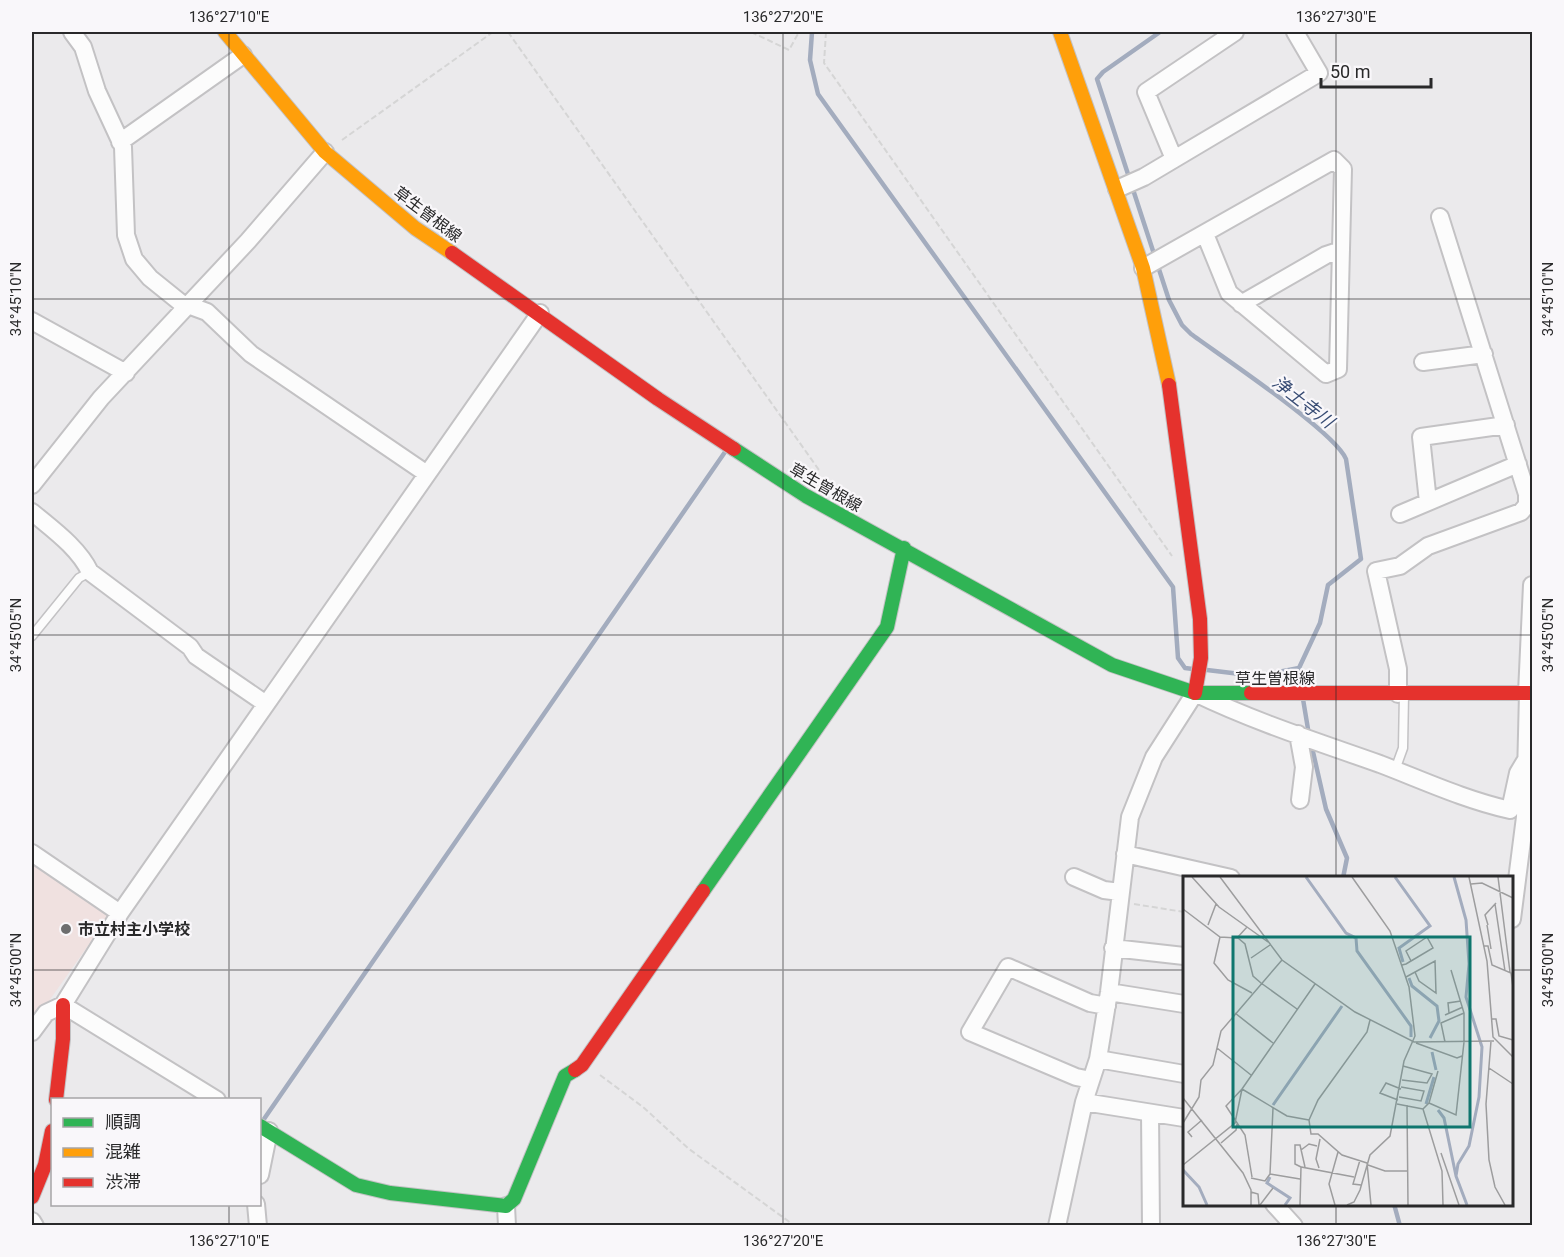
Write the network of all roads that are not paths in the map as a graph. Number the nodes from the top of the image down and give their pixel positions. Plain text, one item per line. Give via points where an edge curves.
1 (72, 32) edge
2 (1060, 32) edge
3 (1235, 32) edge
4 (1295, 32) edge
5 (224, 34) edge
6 (243, 55) junction
7 (120, 142) junction
8 (325, 152) junction
9 (1174, 159) junction
10 (1117, 189) junction
11 (1440, 217) dead end
12 (1204, 234) junction
13 (1341, 250) junction
14 (1143, 268) junction
15 (1241, 304) junction
16 (187, 306) junction
17 (540, 313) junction
18 (32, 321) edge
19 (1484, 354) junction
20 (1423, 362) dead end
21 (126, 373) junction
22 (1506, 425) junction
23 (1518, 464) junction
24 (427, 474) junction
25 (32, 485) edge
26 (1428, 502) junction
27 (1530, 507) edge
28 (32, 512) edge
29 (1400, 514) dead end
30 (904, 548) junction
31 (90, 572) junction
32 (1533, 585) edge
33 (32, 636) edge
34 (1195, 693) junction
35 (1401, 693) junction
36 (1529, 693) edge
37 (266, 704) junction
38 (1299, 734) junction
39 (1527, 759) junction
40 (1395, 770) junction
41 (1300, 800) dead end
42 (32, 853) edge
43 (1125, 854) junction
44 (1222, 876) edge
45 (1074, 877) dead end
46 (1120, 896) junction
47 (1513, 911) edge
48 (120, 913) junction
49 (1113, 948) junction
50 (1183, 956) edge
51 (1108, 999) junction
52 (1183, 1004) edge
53 (63, 1005) junction
54 (32, 1032) edge
55 (1098, 1059) junction
56 (1183, 1074) edge
57 (1091, 1080) junction
58 (56, 1098) edge
59 (214, 1098) edge
60 (1084, 1102) junction
61 (1150, 1113) junction
62 (1183, 1118) edge
63 (264, 1129) edge
64 (51, 1136) edge
65 (261, 1164) edge
66 (32, 1197) edge
67 (256, 1206) edge
68 (506, 1206) junction
69 (1276, 1206) edge
70 (32, 1221) edge
71 (35, 1226) edge
72 (258, 1226) edge
73 (507, 1226) edge
74 (1057, 1226) edge
75 (1152, 1226) edge
76 (1294, 1226) edge

1 - 7 street via 83,47
2 - 10 street
3 - 9 street via 1146,92
4 - 9 street via 1319,73
5 - 6 street, 草生曽根線
6 - 7 street
6 - 8 street, 草生曽根線
7 - 16 street via 126,177 126,235 135,259 150,278
8 - 16 street
8 - 17 street, 草生曽根線 via 415,228
9 - 10 street
10 - 14 street
11 - 19 street
12 - 13 street via 1334,160 1343,169
12 - 14 street
12 - 15 street via 1229,293
13 - 15 street
13 - 15 street via 1338,369 1326,374
14 - 34 street via 1172,400 1200,619 1201,658
16 - 21 street
16 - 24 street via 207,312 251,354
17 - 24 street
17 - 30 street, 草生曽根線 via 740,455 806,496
18 - 21 street
19 - 20 street
19 - 22 street
21 - 25 street via 101,398
22 - 23 street
22 - 26 street via 1421,437
23 - 26 street
23 - 27 street
24 - 37 street
26 - 29 street
27 - 35 street via 1428,546 1400,566 1376,571
28 - 31 street via 56,531
30 - 34 street, 草生曽根線 via 1112,665
30 - 68 street via 887,627 582,1065 566,1076 519,1190
31 - 33 lane via 79,578
31 - 37 street via 190,647 196,656
32 - 36 street
34 - 35 street, 草生曽根線
34 - 38 street via 1235,712
34 - 43 street via 1154,757 1139,791 1130,817
35 - 36 street, 草生曽根線
35 - 40 lane via 1403,748
36 - 39 street
37 - 48 street
38 - 40 street
38 - 41 street via 1304,767
39 - 40 street via 1518,773 1510,810 1480,803
39 - 47 street via 1525,817
42 - 48 street
43 - 44 street
43 - 46 street
45 - 46 street
46 - 49 street
48 - 53 street
49 - 50 street
49 - 51 street
51 - 52 street
51 - 55 street
51 - 57 street via 1090,1003 1008,967 970,1032
53 - 54 street via 46,1013
53 - 58 street
53 - 59 street
55 - 56 street
55 - 57 street
57 - 60 street
60 - 61 street
60 - 74 street
61 - 62 street
61 - 75 street
63 - 65 street
63 - 68 street via 356,1185 390,1193
64 - 66 street
67 - 72 street
68 - 73 street
69 - 76 street
70 - 71 street

